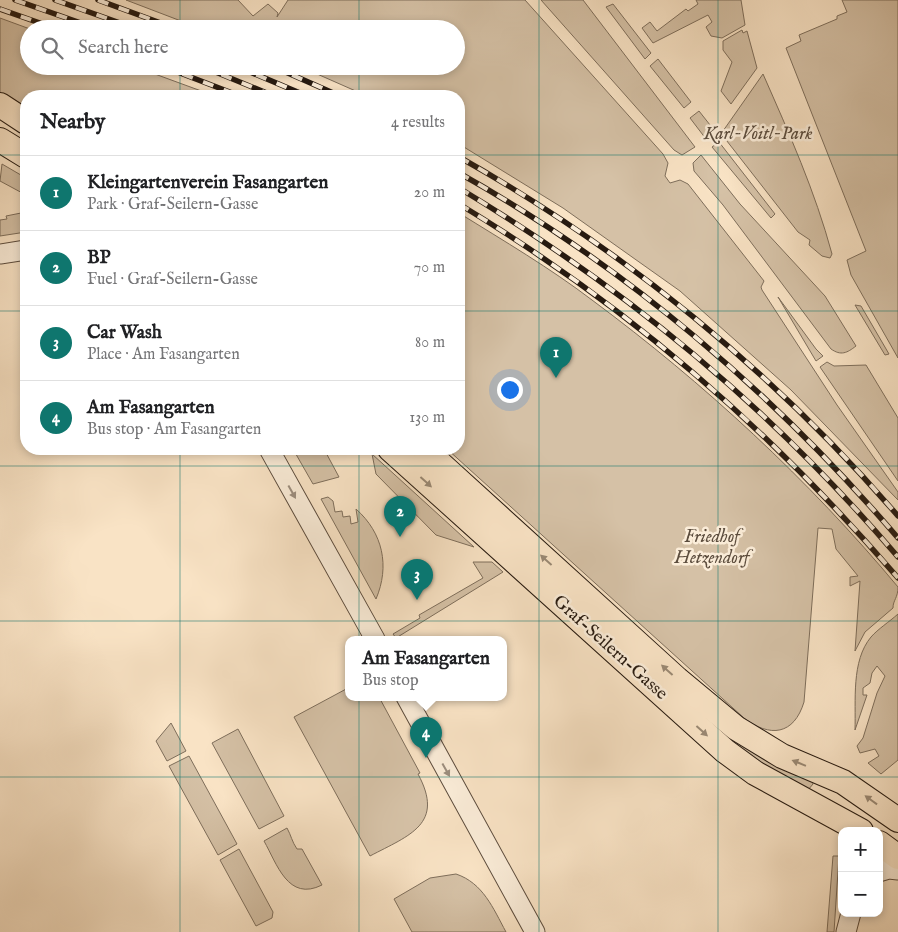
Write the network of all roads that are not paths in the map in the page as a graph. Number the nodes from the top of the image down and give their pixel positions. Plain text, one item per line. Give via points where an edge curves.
1 (0, 105) edge
2 (20, 118) edge
3 (0, 140) edge
4 (20, 152) edge
5 (20, 251) edge
6 (0, 254) edge
7 (272, 455) edge
8 (397, 455) edge
9 (431, 455) edge
10 (373, 636) edge
11 (408, 701) edge
12 (844, 782) junction
13 (898, 820) edge
14 (850, 827) edge
15 (852, 827) edge
16 (883, 846) edge
17 (898, 857) edge
18 (898, 870) edge
19 (883, 871) edge
20 (846, 917) edge
21 (850, 917) edge
22 (535, 932) edge
23 (846, 932) edge

1 - 2 main road
3 - 4 main road
5 - 6 street
7 -> 10 street
8 -> 14 main road, Graf-Seilern-Gasse via 725,751 754,774
12 -> 9 main road, Graf-Seilern-Gasse via 782,756 736,728 677,679
11 -> 22 street
13 -> 12 main road, Graf-Seilern-Gasse
12 - 15 main road
16 - 17 main road
18 - 19 street
20 - 23 street
21 - 23 street

